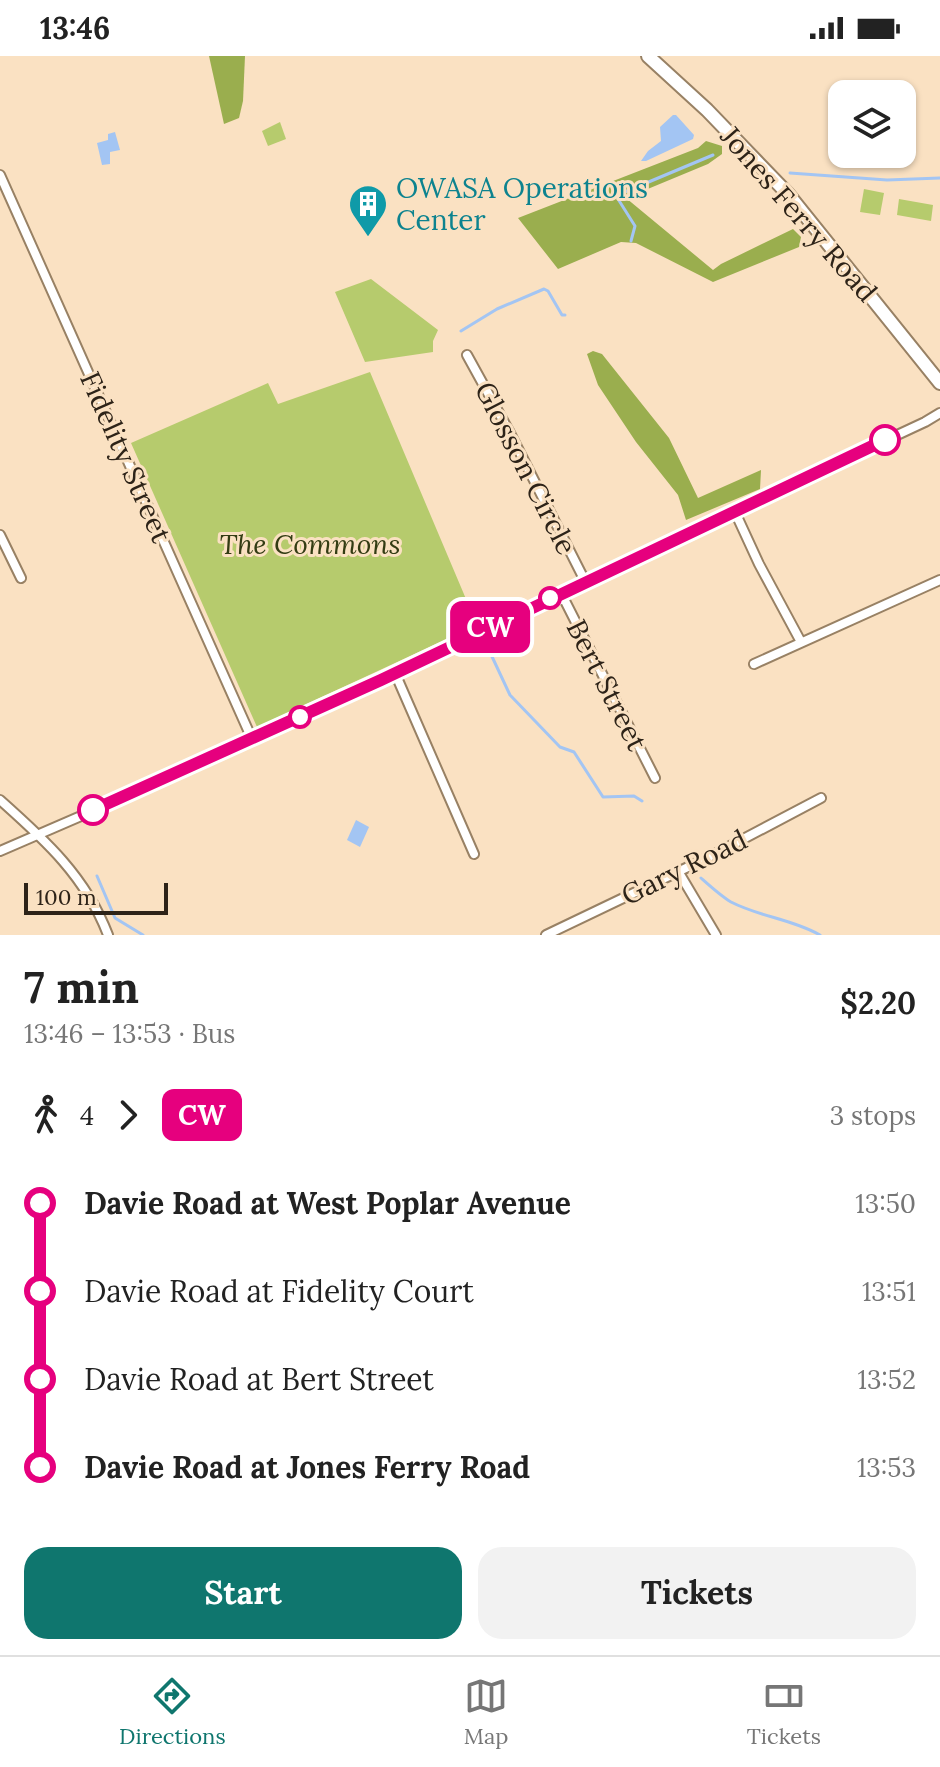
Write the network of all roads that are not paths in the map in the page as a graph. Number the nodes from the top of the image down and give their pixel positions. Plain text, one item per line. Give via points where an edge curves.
1 (648, 56) edge
2 (0, 175) edge
3 (467, 355) dead end
4 (940, 383) edge
5 (940, 413) edge
6 (735, 512) junction
7 (0, 535) edge
8 (21, 578) dead end
9 (940, 580) edge
10 (585, 581) junction
11 (561, 593) junction
12 (801, 642) junction
13 (754, 664) dead end
14 (395, 673) junction
15 (252, 739) junction
16 (655, 778) dead end
17 (821, 798) dead end
18 (0, 800) edge
19 (38, 834) junction
20 (0, 851) edge
21 (474, 854) dead end
22 (678, 871) junction
23 (108, 935) edge
24 (546, 935) edge
25 (716, 935) edge

1 - 4 main road, Jones Ferry Road via 788,194
2 - 15 street, Fidelity Street
3 - 10 street, Glosson Circle
5 - 6 street
6 - 10 street
6 - 12 street
7 - 8 street
9 - 12 street
10 - 11 street
11 - 14 street
11 - 16 street, Bert Street
12 - 13 street
14 - 15 street
14 - 21 street
15 - 19 street
17 - 22 street, Gary Road
18 - 19 street
19 - 20 street
19 - 23 street via 80,880
22 - 24 street, Gary Road
22 - 25 street

